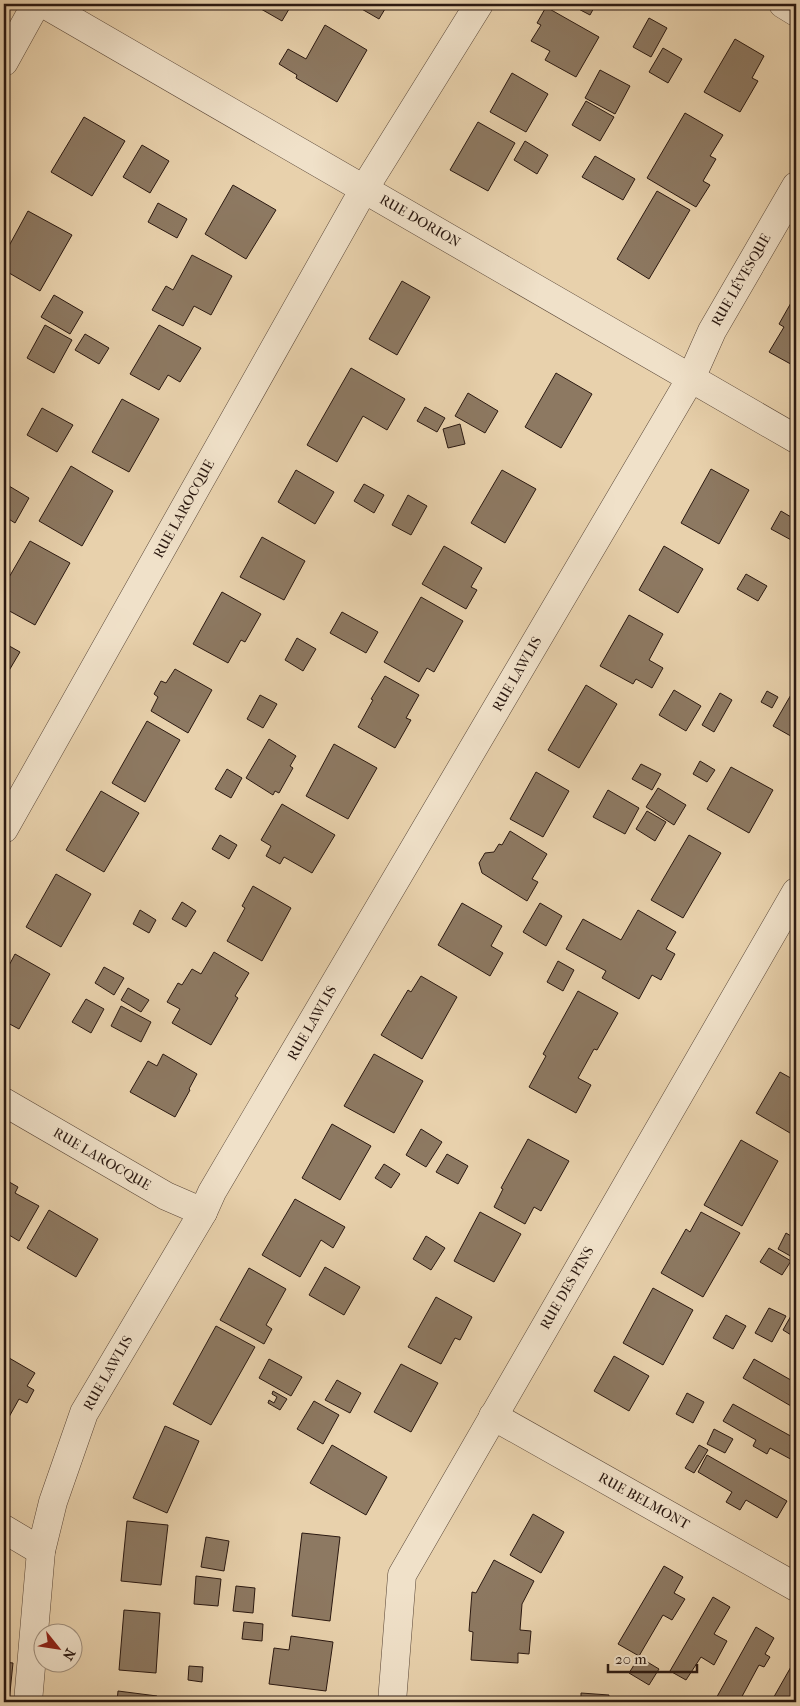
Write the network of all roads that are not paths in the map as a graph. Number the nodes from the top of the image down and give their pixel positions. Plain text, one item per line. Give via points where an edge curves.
1 (36, 4) edge
2 (44, 4) edge
3 (479, 4) edge
4 (783, 4) edge
5 (796, 12) edge
6 (4, 62) edge
7 (796, 186) edge
8 (364, 189) junction
9 (691, 378) junction
10 (796, 439) edge
11 (4, 829) edge
12 (796, 892) edge
13 (4, 1102) edge
14 (203, 1212) junction
15 (493, 1416) junction
16 (4, 1529) edge
17 (41, 1550) junction
18 (795, 1584) edge
19 (28, 1702) edge
20 (392, 1702) edge

1 - 6 street
2 - 8 street, RUE DORION
3 - 8 street
4 - 5 street
7 - 9 street, RUE LÉVESQUE via 712,331
8 - 9 street, RUE DORION
8 - 11 street, RUE LAROCQUE
9 - 10 street, RUE DORION
9 - 14 street, RUE LAWLIS
12 - 15 street, RUE DES PINS
13 - 14 street, RUE LAROCQUE via 166,1196
14 - 17 street, RUE LAWLIS via 84,1413 53,1502
15 - 18 street, RUE BELMONT
15 - 20 street, RUE DES PINS via 402,1575
16 - 17 street
17 - 19 street, RUE LAWLIS

